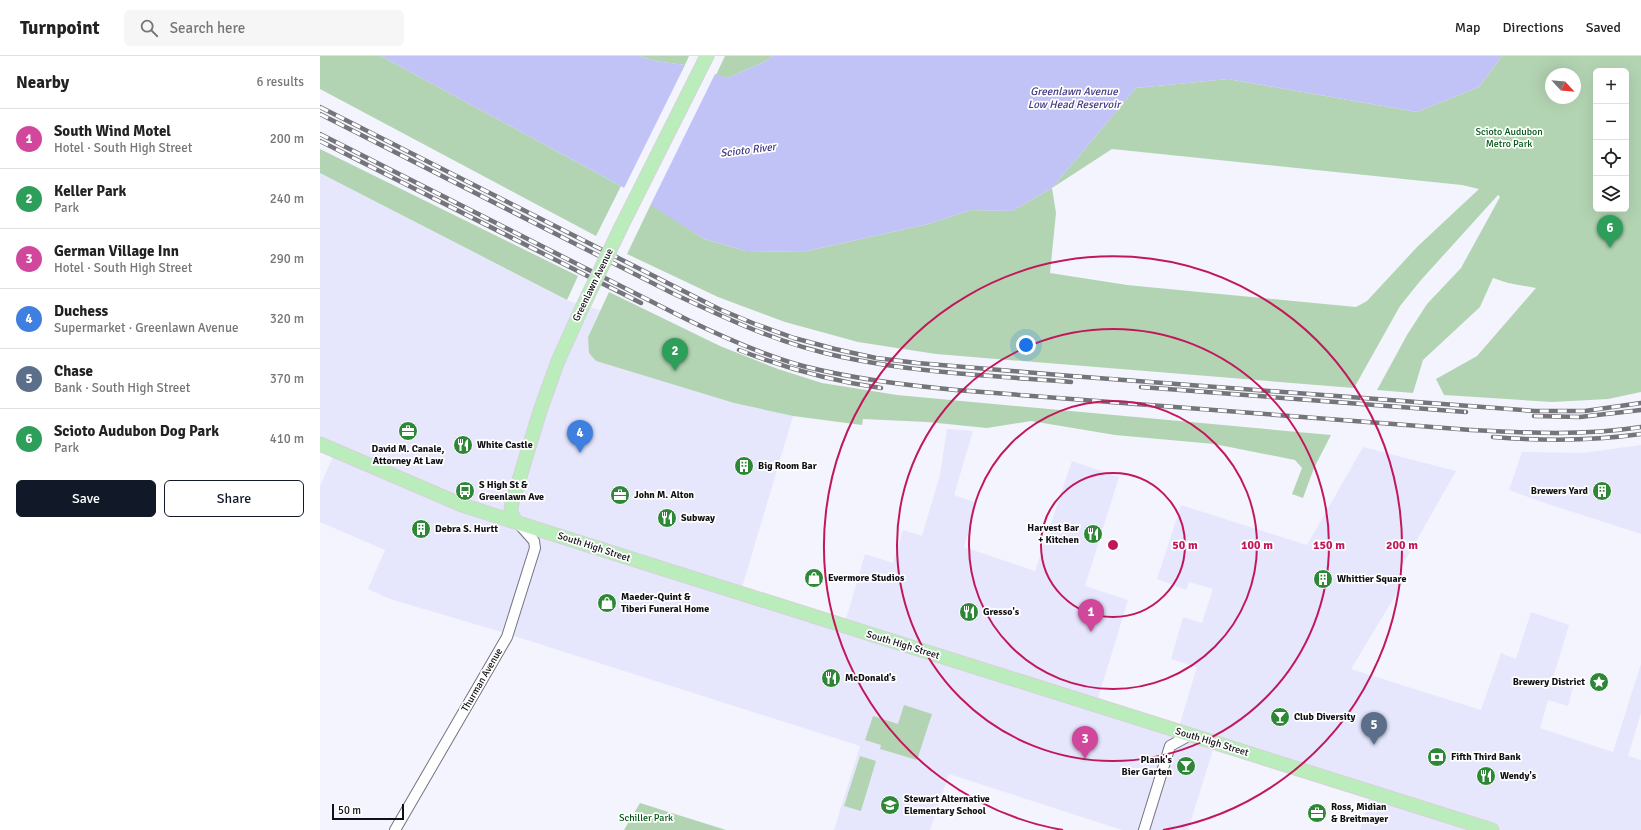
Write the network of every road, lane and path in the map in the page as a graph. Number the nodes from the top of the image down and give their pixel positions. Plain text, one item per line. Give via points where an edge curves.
1 (707, 56) edge
2 (320, 444) edge
3 (518, 523) junction
4 (1190, 735) junction
5 (395, 830) edge
6 (1144, 830) edge
7 (1492, 830) edge

1 - 3 main road, Greenlawn Avenue, bridge via 558,361 510,510
2 - 3 main road, South High Street via 462,505
3 - 4 main road, South High Street
3 - 5 street, Thurman Avenue via 534,541 535,548 506,637
4 - 6 street via 1170,746
4 - 7 main road, South High Street

